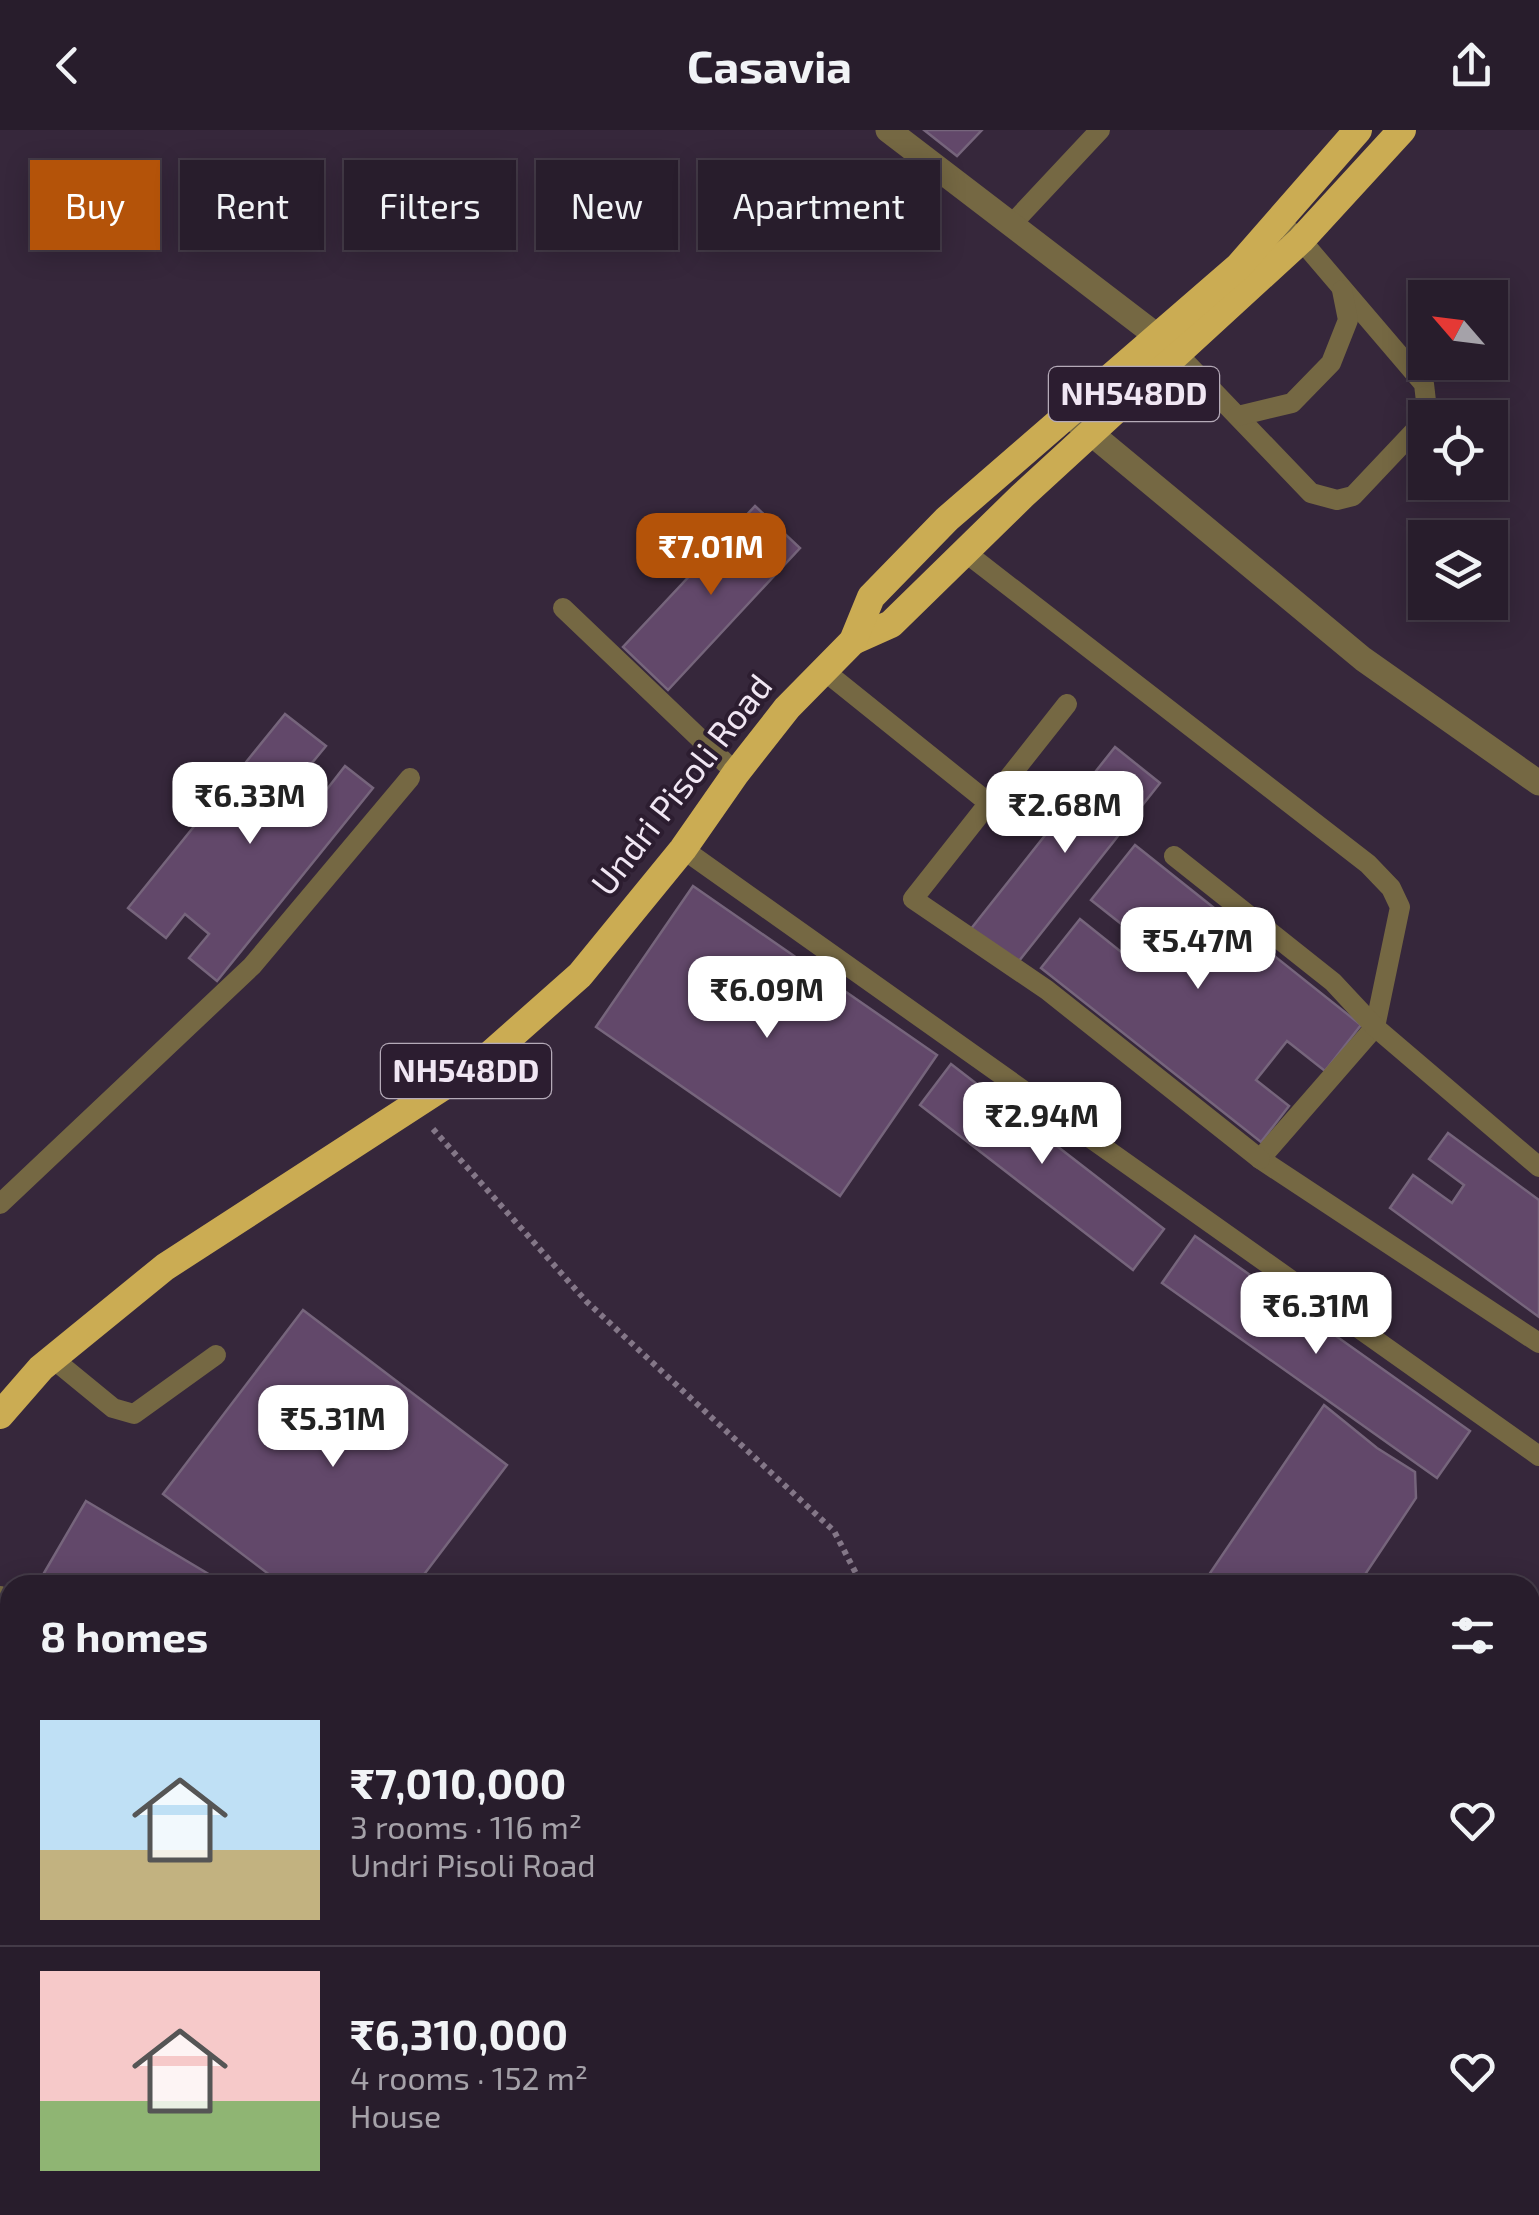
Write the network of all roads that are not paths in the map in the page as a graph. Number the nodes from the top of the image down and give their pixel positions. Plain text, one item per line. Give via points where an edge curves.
1 (888, 130) edge
2 (1100, 130) edge
3 (1358, 130) edge
4 (1402, 130) edge
5 (1278, 222) junction
6 (1012, 224) junction
7 (1301, 240) junction
8 (1342, 288) junction
9 (1157, 336) junction
10 (1180, 353) junction
11 (1068, 414) junction
12 (1238, 416) junction
13 (1091, 433) junction
14 (965, 552) junction
15 (562, 608) dead end
16 (853, 641) junction
17 (822, 669) junction
18 (1067, 704) dead end
19 (736, 773) junction
20 (410, 778) dead end
21 (1539, 783) edge
22 (990, 804) junction
23 (683, 849) junction
24 (1174, 856) dead end
25 (1375, 1027) junction
26 (1260, 1160) junction
27 (1539, 1167) edge
28 (0, 1204) edge
29 (1539, 1343) edge
30 (216, 1354) dead end
31 (52, 1358) junction
32 (0, 1415) edge
33 (1539, 1456) edge

1 - 6 street
2 - 6 lane
3 - 5 highway, Undri Pisoli Road / NH548DD
4 - 7 highway, NH548DD
5 - 7 lane
5 - 9 highway, Undri Pisoli Road / NH548DD
6 - 9 street
7 - 8 lane
7 - 10 highway, NH548DD
8 - 12 lane via 1348,320 1331,363 1292,403
8 - 12 lane via 1424,384 1422,424 1353,496 1337,500 1311,494
9 - 10 lane
9 - 11 highway, Undri Pisoli Road / NH548DD
10 - 12 lane
10 - 13 highway, NH548DD
11 - 13 street
11 - 16 highway, Undri Pisoli Road / NH548DD via 947,519 870,597
13 - 14 highway, NH548DD
13 - 21 street via 1363,659
14 - 16 highway, NH548DD via 892,624
14 - 25 lane via 1391,888 1400,907
15 - 19 lane
16 - 17 highway, Undri Pisoli Road / NH548DD
17 - 19 highway, Undri Pisoli Road / NH548DD
17 - 22 lane
18 - 22 lane
19 - 23 highway, Undri Pisoli Road / NH548DD
20 - 28 lane via 252,966
22 - 26 lane via 913,899 1047,990
23 - 31 highway, Undri Pisoli Road / NH548DD via 580,975 484,1060 165,1266
23 - 33 lane
24 - 25 lane via 1333,982
25 - 26 lane
25 - 27 lane
26 - 29 lane
30 - 31 lane via 134,1414 113,1408
31 - 32 highway, Undri Pisoli Road / NH548DD

